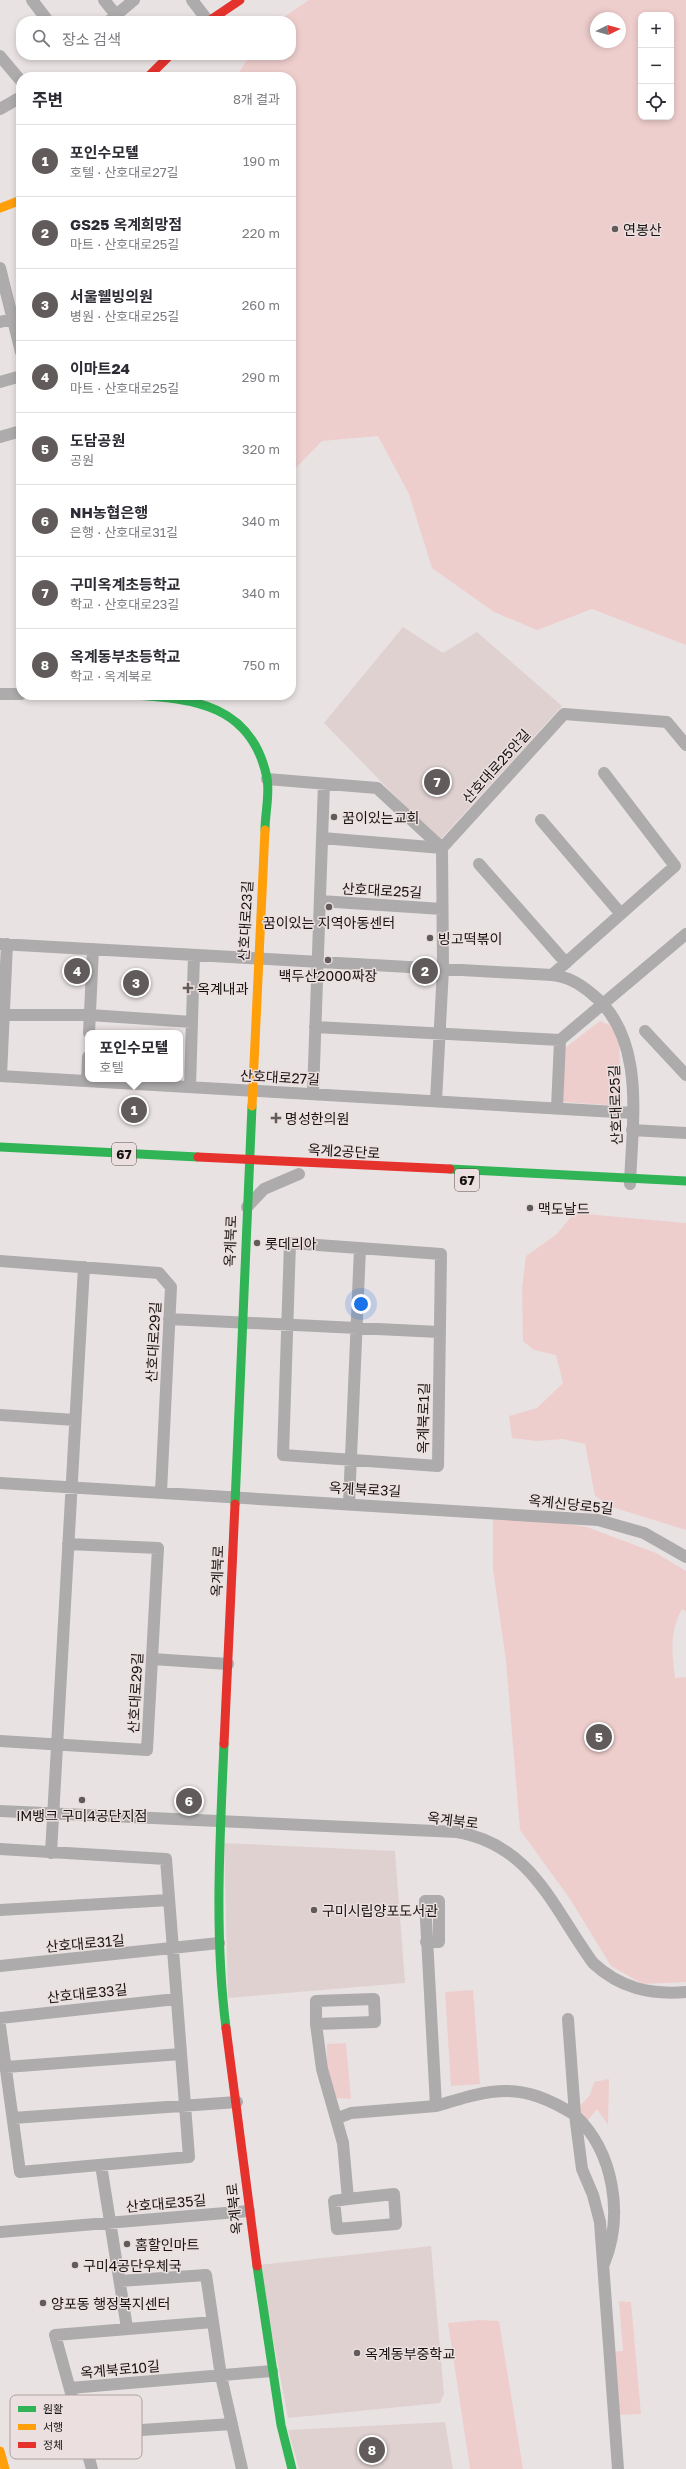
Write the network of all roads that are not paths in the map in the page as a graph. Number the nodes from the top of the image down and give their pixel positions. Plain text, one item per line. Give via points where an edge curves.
1 (32, 0) edge
2 (104, 0) edge
3 (134, 0) edge
4 (192, 0) edge
5 (240, 0) edge
6 (44, 16) edge
7 (111, 16) edge
8 (114, 16) edge
9 (204, 16) edge
10 (216, 16) edge
11 (0, 56) edge
12 (165, 60) edge
13 (153, 72) edge
14 (16, 75) edge
15 (16, 100) edge
16 (0, 109) edge
17 (16, 202) edge
18 (0, 208) edge
19 (0, 270) edge
20 (13, 318) junction
21 (0, 322) edge
22 (16, 331) edge
23 (16, 377) edge
24 (0, 382) edge
25 (16, 432) edge
26 (0, 437) edge
27 (0, 694) edge
28 (16, 694) edge
29 (192, 700) edge
30 (686, 745) edge
31 (604, 773) dead end
32 (267, 779) junction
33 (324, 784) junction
34 (541, 820) dead end
35 (322, 838) junction
36 (442, 848) junction
37 (479, 864) dead end
38 (320, 901) junction
39 (442, 909) junction
40 (621, 914) junction
41 (686, 934) edge
42 (4, 944) edge
43 (93, 949) junction
44 (194, 955) junction
45 (258, 959) junction
46 (318, 962) junction
47 (566, 963) junction
48 (443, 969) junction
49 (552, 975) junction
50 (604, 1003) junction
51 (4, 1015) junction
52 (90, 1015) junction
53 (192, 1022) junction
54 (315, 1027) junction
55 (89, 1030) edge
56 (645, 1031) dead end
57 (440, 1032) junction
58 (560, 1040) junction
59 (686, 1075) edge
60 (1, 1076) edge
61 (85, 1081) edge
62 (104, 1082) edge
63 (190, 1087) junction
64 (252, 1090) junction
65 (313, 1094) junction
66 (436, 1101) junction
67 (557, 1108) junction
68 (633, 1113) junction
69 (632, 1130) junction
70 (686, 1133) edge
71 (0, 1147) edge
72 (249, 1160) junction
73 (244, 1173) junction
74 (263, 1174) dead end
75 (277, 1174) dead end
76 (303, 1175) joint
77 (686, 1181) edge
78 (630, 1183) junction
79 (586, 1186) dead end
80 (686, 1190) edge
81 (247, 1208) junction
82 (360, 1248) junction
83 (0, 1261) edge
84 (84, 1267) junction
85 (169, 1319) junction
86 (242, 1322) junction
87 (287, 1325) junction
88 (356, 1328) junction
89 (440, 1332) junction
90 (0, 1415) edge
91 (75, 1420) junction
92 (351, 1460) junction
93 (0, 1483) edge
94 (71, 1487) junction
95 (160, 1492) junction
96 (235, 1497) junction
97 (349, 1504) junction
98 (494, 1512) joint
99 (68, 1544) junction
100 (686, 1557) edge
101 (152, 1660) junction
102 (228, 1664) junction
103 (0, 1741) edge
104 (57, 1744) junction
105 (0, 1811) edge
106 (53, 1813) junction
107 (221, 1822) junction
108 (0, 1849) edge
109 (51, 1852) junction
110 (169, 1900) junction
111 (0, 1910) edge
112 (426, 1942) dead end
113 (219, 1944) junction
114 (173, 1950) junction
115 (0, 1966) edge
116 (686, 1992) edge
117 (176, 1999) junction
118 (0, 2018) edge
119 (568, 2019) dead end
120 (316, 2024) junction
121 (0, 2026) edge
122 (181, 2054) junction
123 (6, 2067) junction
124 (237, 2102) junction
125 (185, 2106) junction
126 (436, 2106) junction
127 (575, 2115) junction
128 (13, 2118) junction
129 (338, 2118) junction
130 (101, 2165) junction
131 (348, 2199) junction
132 (249, 2211) junction
133 (110, 2223) junction
134 (0, 2232) edge
135 (602, 2267) junction
136 (120, 2281) junction
137 (213, 2322) junction
138 (127, 2328) junction
139 (272, 2371) junction
140 (221, 2376) junction
141 (70, 2388) junction
142 (72, 2395) edge
143 (232, 2424) junction
144 (142, 2430) edge
145 (0, 2451) edge
146 (89, 2459) edge
147 (5, 2469) edge
148 (92, 2469) edge
149 (242, 2469) edge
150 (292, 2469) edge
151 (618, 2469) edge

1 - 6 street
2 - 7 street
3 - 8 street
4 - 9 street
5 - 10 street
11 - 14 street
12 - 13 street
15 - 16 street
17 - 18 street
19 - 20 street
20 - 21 street
20 - 22 street
23 - 24 street
25 - 26 street
27 - 28 street
29 - 32 street, 산호대로23길 via 221,709 234,718 255,743
30 - 36 street, 산호대로25안길 via 667,722 564,714
31 - 40 street via 675,866
32 - 33 street
32 - 45 street, 산호대로23길
33 - 35 street
33 - 36 street via 377,788
34 - 40 street
35 - 36 street
35 - 38 street
36 - 39 street
37 - 47 street
38 - 39 street, 산호대로25길
38 - 46 street
39 - 48 street
40 - 47 street
41 - 50 street
42 - 43 street, 산호대로25길
42 - 51 street, 산호대로25길
43 - 44 street, 산호대로25길
43 - 52 street
44 - 45 street, 산호대로25길
44 - 53 street
45 - 46 street, 산호대로25길
45 - 64 street, 산호대로23길
46 - 48 street, 산호대로25길
46 - 54 street
47 - 49 street
48 - 49 street, 산호대로25길
48 - 57 street
49 - 50 street, 산호대로25길 via 575,980
50 - 58 street
50 - 68 street, 산호대로25길 via 616,1022 628,1057
51 - 52 street
51 - 60 street, 산호대로25길
52 - 53 street
52 - 55 street
53 - 63 street
54 - 57 street
54 - 65 street
56 - 59 street
57 - 58 street
57 - 66 street
58 - 67 street
60 - 61 street, 산호대로27길
62 - 63 street, 산호대로27길
63 - 64 street, 산호대로27길
64 - 65 street, 산호대로27길
64 - 72 street, 산호대로23길
65 - 66 street, 산호대로27길
66 - 67 street, 산호대로27길
67 - 68 street, 산호대로27길
68 - 69 street, 산호대로25길
69 - 70 street
69 - 78 street, 산호대로25길
71 - 72 street, 옥계2공단로 / 67
72 - 73 street, 옥계북로
72 - 78 street, 옥계2공단로 / 67
73 - 74 street
73 - 81 street, 옥계북로
75 - 76 street, 옥계2공단로
76 - 81 street via 264,1189
77 - 78 street, 옥계2공단로 / 67
78 - 79 street, 옥계2공단로 / 67
78 - 80 street, 옥계2공단로 / 67
81 - 86 street, 옥계북로
82 - 87 street, 옥계북로1길 via 290,1243
82 - 88 street
82 - 89 street, 옥계북로1길 via 440,1254
83 - 84 street, 산호대로29길
84 - 85 street, 산호대로29길 via 159,1273 171,1287
84 - 91 street
85 - 86 street
85 - 95 street, 산호대로29길
86 - 87 street
86 - 96 street, 옥계북로
87 - 88 street
87 - 92 street, 옥계북로1길 via 283,1455
88 - 89 street
88 - 92 street
89 - 92 street, 옥계북로1길 via 438,1466
90 - 91 street
91 - 94 street
92 - 97 street
93 - 94 street
94 - 95 street
94 - 99 street
95 - 96 street
96 - 97 street, 옥계북로3길
96 - 102 street, 옥계북로
97 - 98 street, 옥계북로3길
98 - 100 street, 옥계신당로5길 via 610,1522 644,1534
99 - 101 street, 산호대로29길 via 158,1548
99 - 104 street
101 - 102 street
101 - 104 street, 산호대로29길 via 147,1750
102 - 107 street, 옥계북로
103 - 104 street, 산호대로29길
104 - 106 street
105 - 106 street
106 - 107 street
106 - 109 street
107 - 113 street, 옥계북로
107 - 116 street, 옥계북로 via 452,1832 482,1838 503,1848 523,1864 593,1963 604,1973 614,1980 649,1992
108 - 109 street
109 - 110 street via 166,1860
110 - 111 street
110 - 114 street
112 - 126 street
113 - 114 street
113 - 124 street, 옥계북로 via 224,2010
114 - 115 street, 산호대로31길
114 - 117 street
117 - 118 street, 산호대로33길
117 - 122 street
119 - 127 street
120 - 120 street via 316,2001 374,1999 375,2022
120 - 129 street via 322,2069
121 - 123 street
122 - 123 street
122 - 125 street
123 - 128 street
124 - 125 street
124 - 132 street, 옥계북로
125 - 128 street
125 - 130 street via 189,2157
126 - 127 street via 504,2089 548,2100
126 - 129 street via 351,2112
127 - 135 street via 582,2169 600,2222
127 - 135 street via 598,2144 609,2177 614,2229
128 - 130 street via 20,2172
129 - 131 street
130 - 133 street
131 - 131 street via 394,2194 396,2224 337,2229 334,2201
132 - 133 street, 산호대로35길
132 - 139 street, 옥계북로
133 - 134 street, 산호대로35길
133 - 136 street, 산호대로35길
135 - 151 street
136 - 137 street via 206,2275
136 - 138 street, 산호대로35길
137 - 138 street
137 - 140 street
138 - 141 street via 55,2335
139 - 140 street, 옥계북로10길
139 - 150 street, 옥계북로
140 - 141 street, 옥계북로10길
140 - 143 street
141 - 142 street, 옥계북로10길
143 - 144 street
143 - 149 street
145 - 147 street
146 - 148 street, 옥계북로10길

